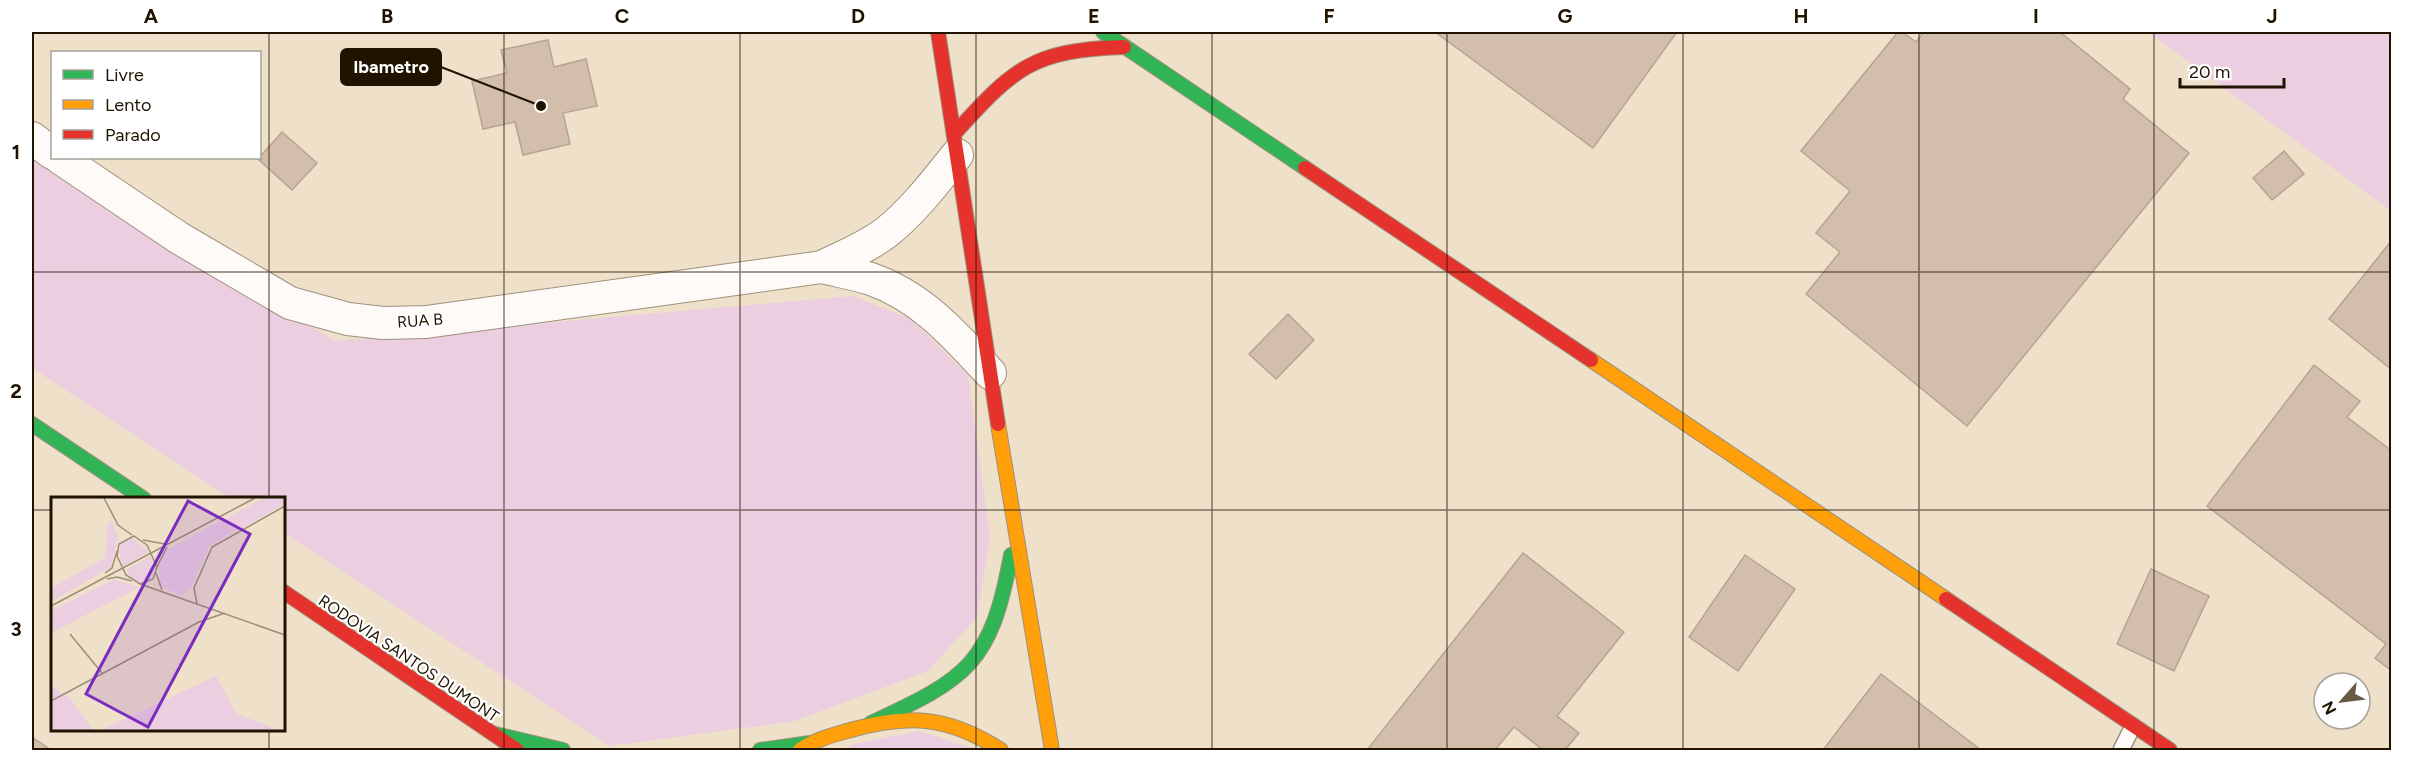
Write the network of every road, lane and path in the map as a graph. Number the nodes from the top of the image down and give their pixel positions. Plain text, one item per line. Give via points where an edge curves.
1 (938, 32) edge
2 (1104, 32) edge
3 (1124, 47) junction
4 (32, 138) edge
5 (955, 145) junction
6 (51, 152) edge
7 (61, 159) edge
8 (822, 267) junction
9 (990, 373) junction
10 (32, 424) edge
11 (142, 497) edge
12 (1016, 536) junction
13 (285, 593) edge
14 (871, 723) junction
15 (2133, 726) junction
16 (491, 733) junction
17 (805, 746) edge
18 (509, 750) edge
19 (517, 750) edge
20 (563, 750) edge
21 (760, 750) edge
22 (1001, 750) edge
23 (1052, 750) edge
24 (2121, 750) edge
25 (2170, 750) edge

1 - 5 main road
2 - 3 main road
3 - 5 main road via 1075,50 1045,57 1023,69 999,88
3 - 15 main road
4 - 6 street
5 - 8 street via 922,199 887,232
5 - 9 main road
7 - 8 street, RUA B via 260,287 290,303 348,319 383,323 426,321
8 - 9 street via 870,279 920,303
9 - 12 main road
10 - 11 main road
12 - 14 main road via 995,625 980,653 959,676 933,693
12 - 23 main road
13 - 16 main road, RODOVIA SANTOS DUMONT
14 - 17 main road
14 - 22 main road via 905,717 941,722 978,734
15 - 24 lane
15 - 25 main road
16 - 18 main road
16 - 19 main road, RODOVIA SANTOS DUMONT
16 - 20 main road
17 - 21 main road

